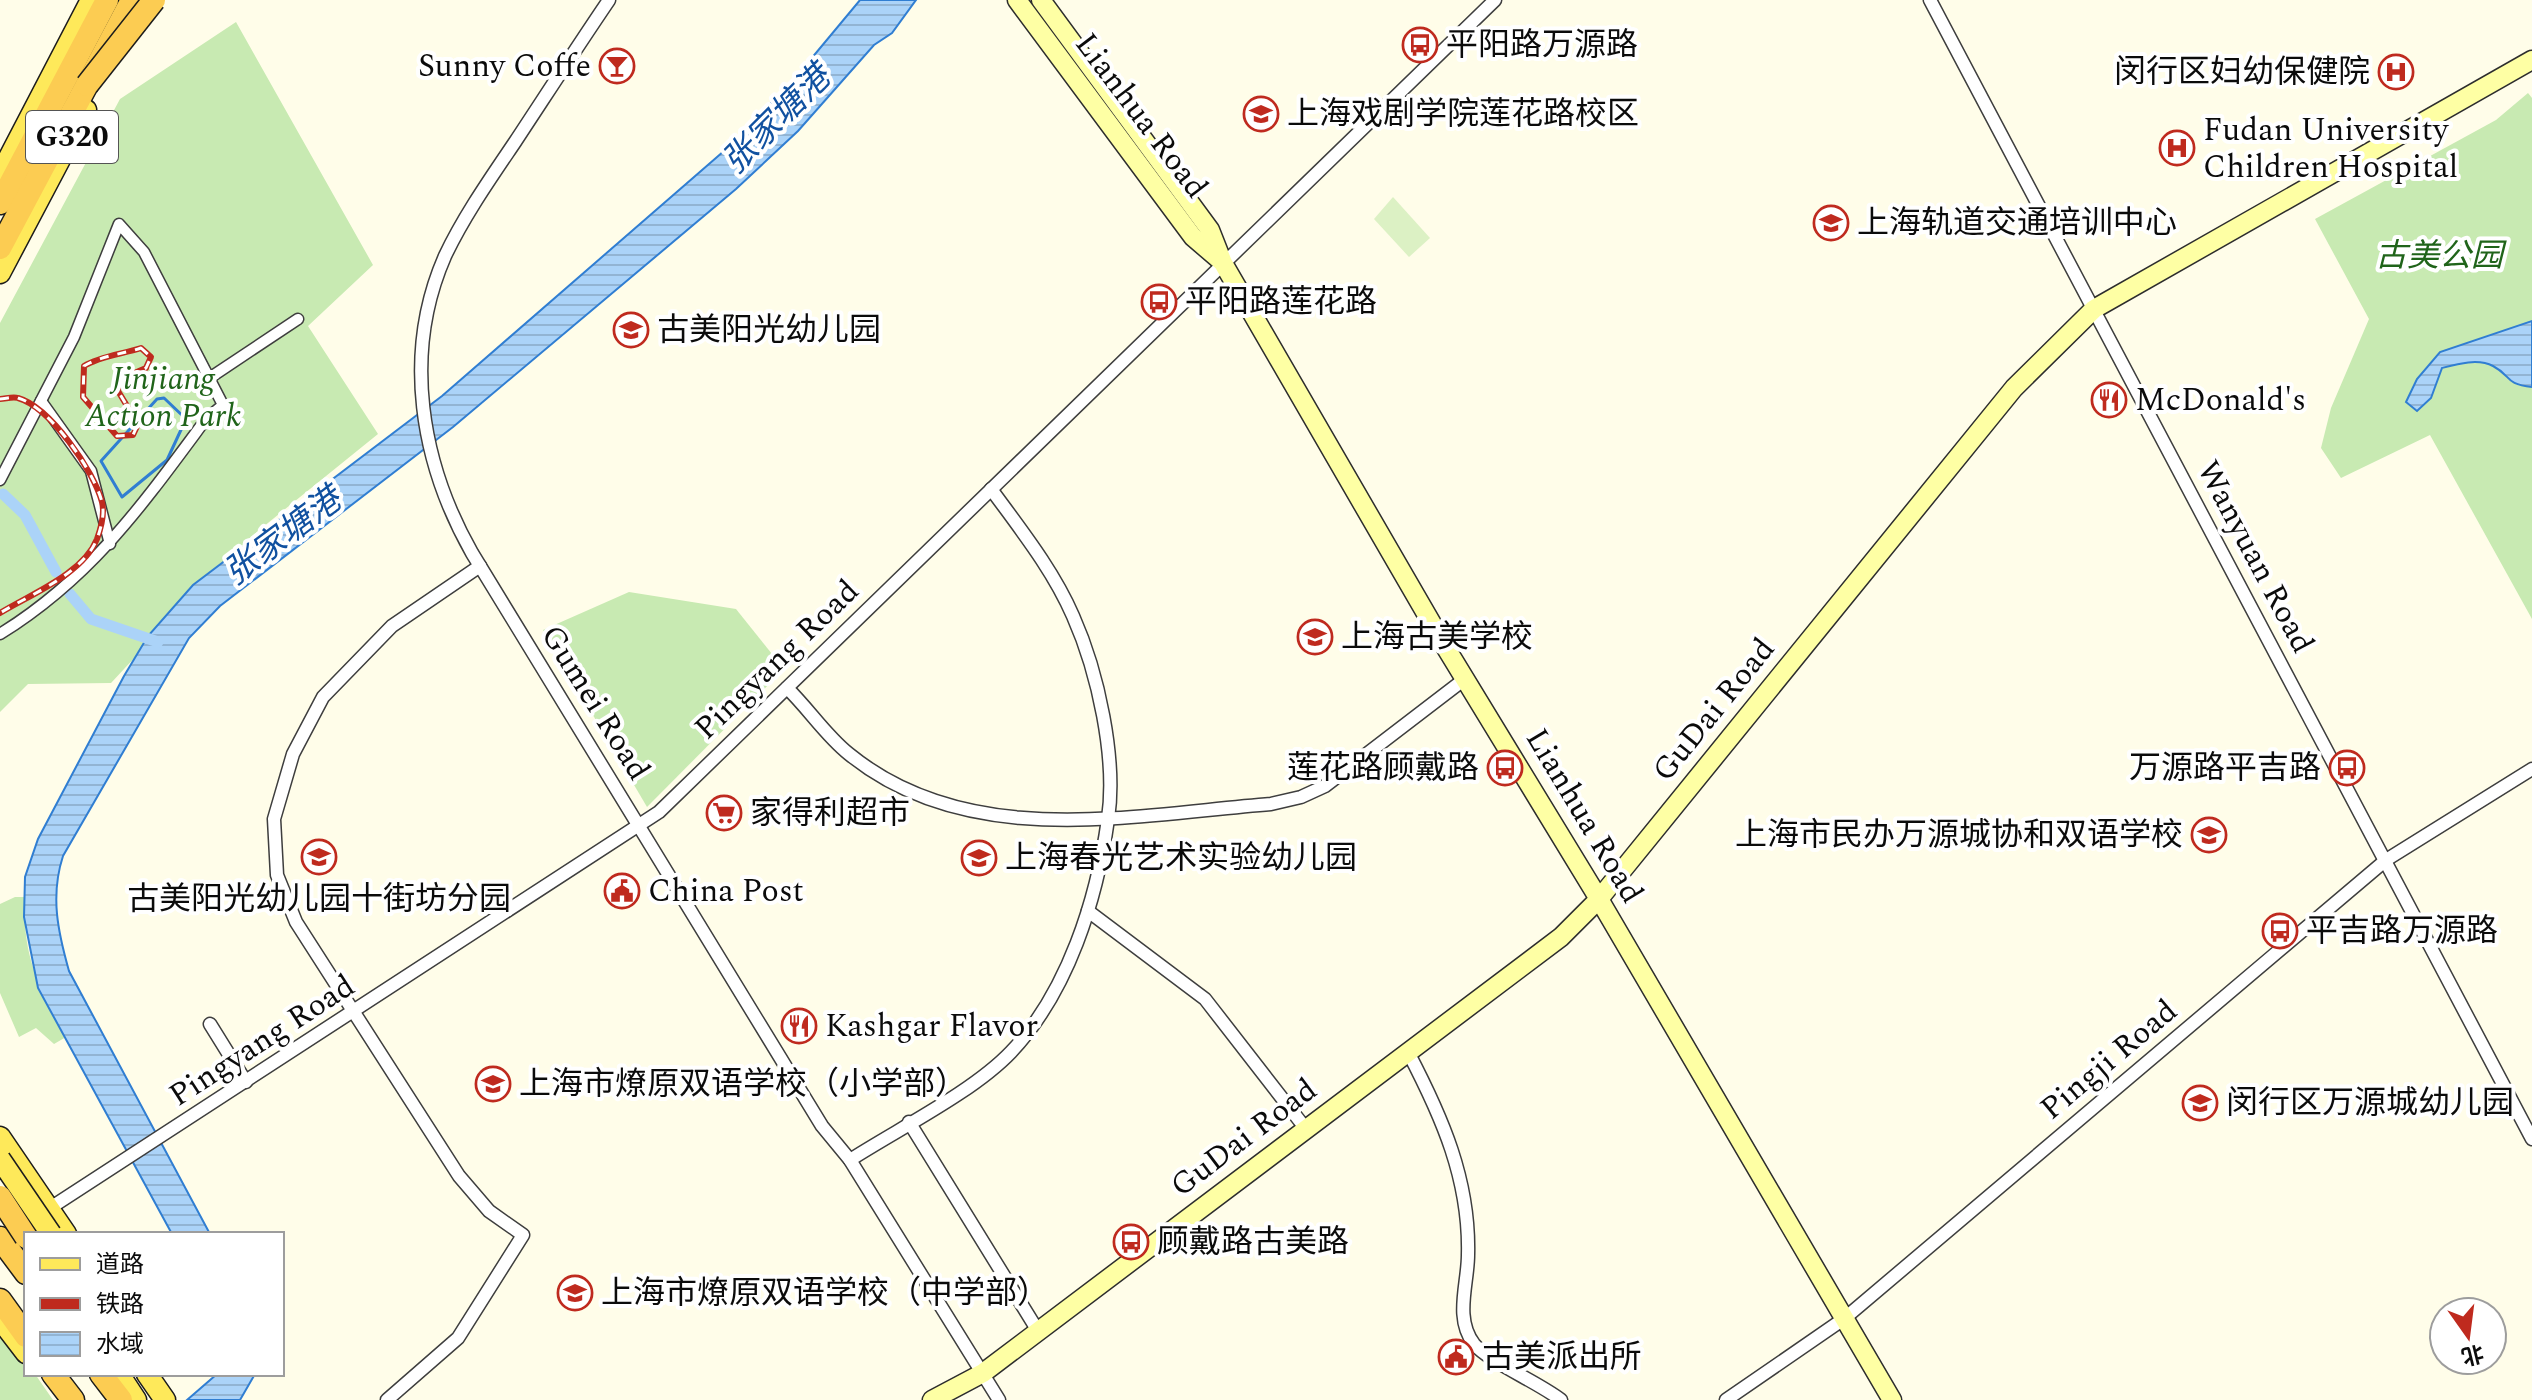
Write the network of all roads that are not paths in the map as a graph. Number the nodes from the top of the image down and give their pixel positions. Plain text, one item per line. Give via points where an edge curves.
1 (91, 0) edge
2 (107, 0) edge
3 (132, 0) edge
4 (144, 0) edge
5 (154, 0) edge
6 (609, 0) edge
7 (1017, 0) edge
8 (1041, 0) edge
9 (1495, 0) edge
10 (1930, 0) edge
11 (2532, 60) edge
12 (87, 85) junction
13 (0, 175) edge
14 (0, 203) edge
15 (0, 248) edge
16 (1223, 263) junction
17 (0, 273) edge
18 (2094, 309) junction
19 (298, 319) dead end
20 (211, 377) junction
21 (41, 401) junction
22 (0, 480) edge
23 (991, 489) junction
24 (110, 544) junction
25 (480, 566) junction
26 (0, 634) edge
27 (1466, 678) junction
28 (787, 688) junction
29 (2532, 769) edge
30 (1109, 817) junction
31 (642, 827) junction
32 (2386, 860) junction
33 (1599, 899) junction
34 (1088, 911) junction
35 (354, 1012) junction
36 (210, 1024) dead end
37 (1408, 1052) junction
38 (246, 1082) junction
39 (909, 1122) junction
40 (1306, 1129) junction
41 (0, 1137) edge
42 (2532, 1139) edge
43 (0, 1159) edge
44 (850, 1160) junction
45 (0, 1198) edge
46 (49, 1209) junction
47 (50, 1232) edge
48 (65, 1232) edge
49 (24, 1234) edge
50 (0, 1238) edge
51 (24, 1270) edge
52 (0, 1281) edge
53 (0, 1300) edge
54 (24, 1312) edge
55 (0, 1318) edge
56 (1845, 1318) junction
57 (1038, 1331) junction
58 (24, 1333) edge
59 (24, 1343) edge
60 (24, 1350) edge
61 (983, 1373) junction
62 (44, 1376) edge
63 (55, 1376) edge
64 (71, 1376) edge
65 (103, 1376) edge
66 (113, 1376) edge
67 (120, 1376) edge
68 (148, 1376) edge
69 (160, 1376) edge
70 (62, 1400) edge
71 (73, 1400) edge
72 (89, 1400) edge
73 (121, 1400) edge
74 (128, 1400) edge
75 (136, 1400) edge
76 (166, 1400) edge
77 (387, 1400) edge
78 (932, 1400) edge
79 (999, 1400) edge
80 (1561, 1400) edge
81 (1726, 1400) edge
82 (1892, 1400) edge

1 - 13 main road, G320
2 - 14 highway
3 - 12 highway, bridge
4 - 17 main road, G320
5 - 12 highway, bridge
6 - 25 street, Gumei Road via 481,192 444,258 426,321 422,397 431,457 447,506
7 - 16 main road, Lianhua Road via 1193,237
8 - 16 main road, Lianhua Road via 1210,230
9 - 16 street, Pingyang Road
10 - 18 street, Wanyuan Road
11 - 18 main road, GuDai Road
12 - 15 highway
16 - 23 street, Pingyang Road
16 - 27 main road, Lianhua Road
18 - 32 street, Wanyuan Road
18 - 33 main road, GuDai Road via 2014,388
19 - 20 street
20 - 21 street via 144,252 119,224 74,337
20 - 24 street via 223,405 206,419
21 - 22 street
21 - 24 street via 91,471
23 - 28 street, Pingyang Road
23 - 30 street via 1057,583 1088,657 1104,725
24 - 26 street via 41,608
25 - 31 street, Gumei Road
25 - 35 street via 392,626 345,671 308,722 281,788 274,819 277,875 296,922
27 - 30 street via 1325,786 1301,797
27 - 33 main road, Lianhua Road
28 - 30 street via 848,753 926,799 1025,820
28 - 31 street, Pingyang Road
29 - 32 street, Pingji Road
30 - 34 street
31 - 35 street, Pingyang Road
31 - 44 street, Gumei Road via 822,1126
32 - 42 street, Wanyuan Road
32 - 56 street, Pingji Road
33 - 37 main road, GuDai Road via 1561,937
33 - 56 main road, Lianhua Road
34 - 39 street via 1053,992 1026,1035 996,1066
34 - 40 street via 1205,999
35 - 38 street, Pingyang Road
35 - 77 street via 459,1176 489,1211 523,1235 458,1338
36 - 38 street
37 - 40 main road, GuDai Road
37 - 80 street via 1441,1117 1460,1176 1468,1253 1463,1322 1468,1335 1488,1356
38 - 46 street, Pingyang Road
39 - 44 street
39 - 57 street
40 - 57 main road, GuDai Road
41 - 46 main road
43 - 47 main road, bridge
44 - 61 street, Gumei Road
45 - 49 highway, bridge
46 - 48 main road
46 - 50 street, Pingyang Road
50 - 51 highway
52 - 54 highway
53 - 58 highway
55 - 59 highway
55 - 60 main road
56 - 81 street, Pingji Road
56 - 82 main road, Lianhua Road
57 - 61 main road, GuDai Road
61 - 78 main road, GuDai Road
61 - 79 street, Gumei Road
62 - 70 main road
63 - 71 highway
64 - 72 highway
65 - 73 highway
66 - 74 highway
67 - 75 main road
68 - 76 main road
69 - 76 main road

